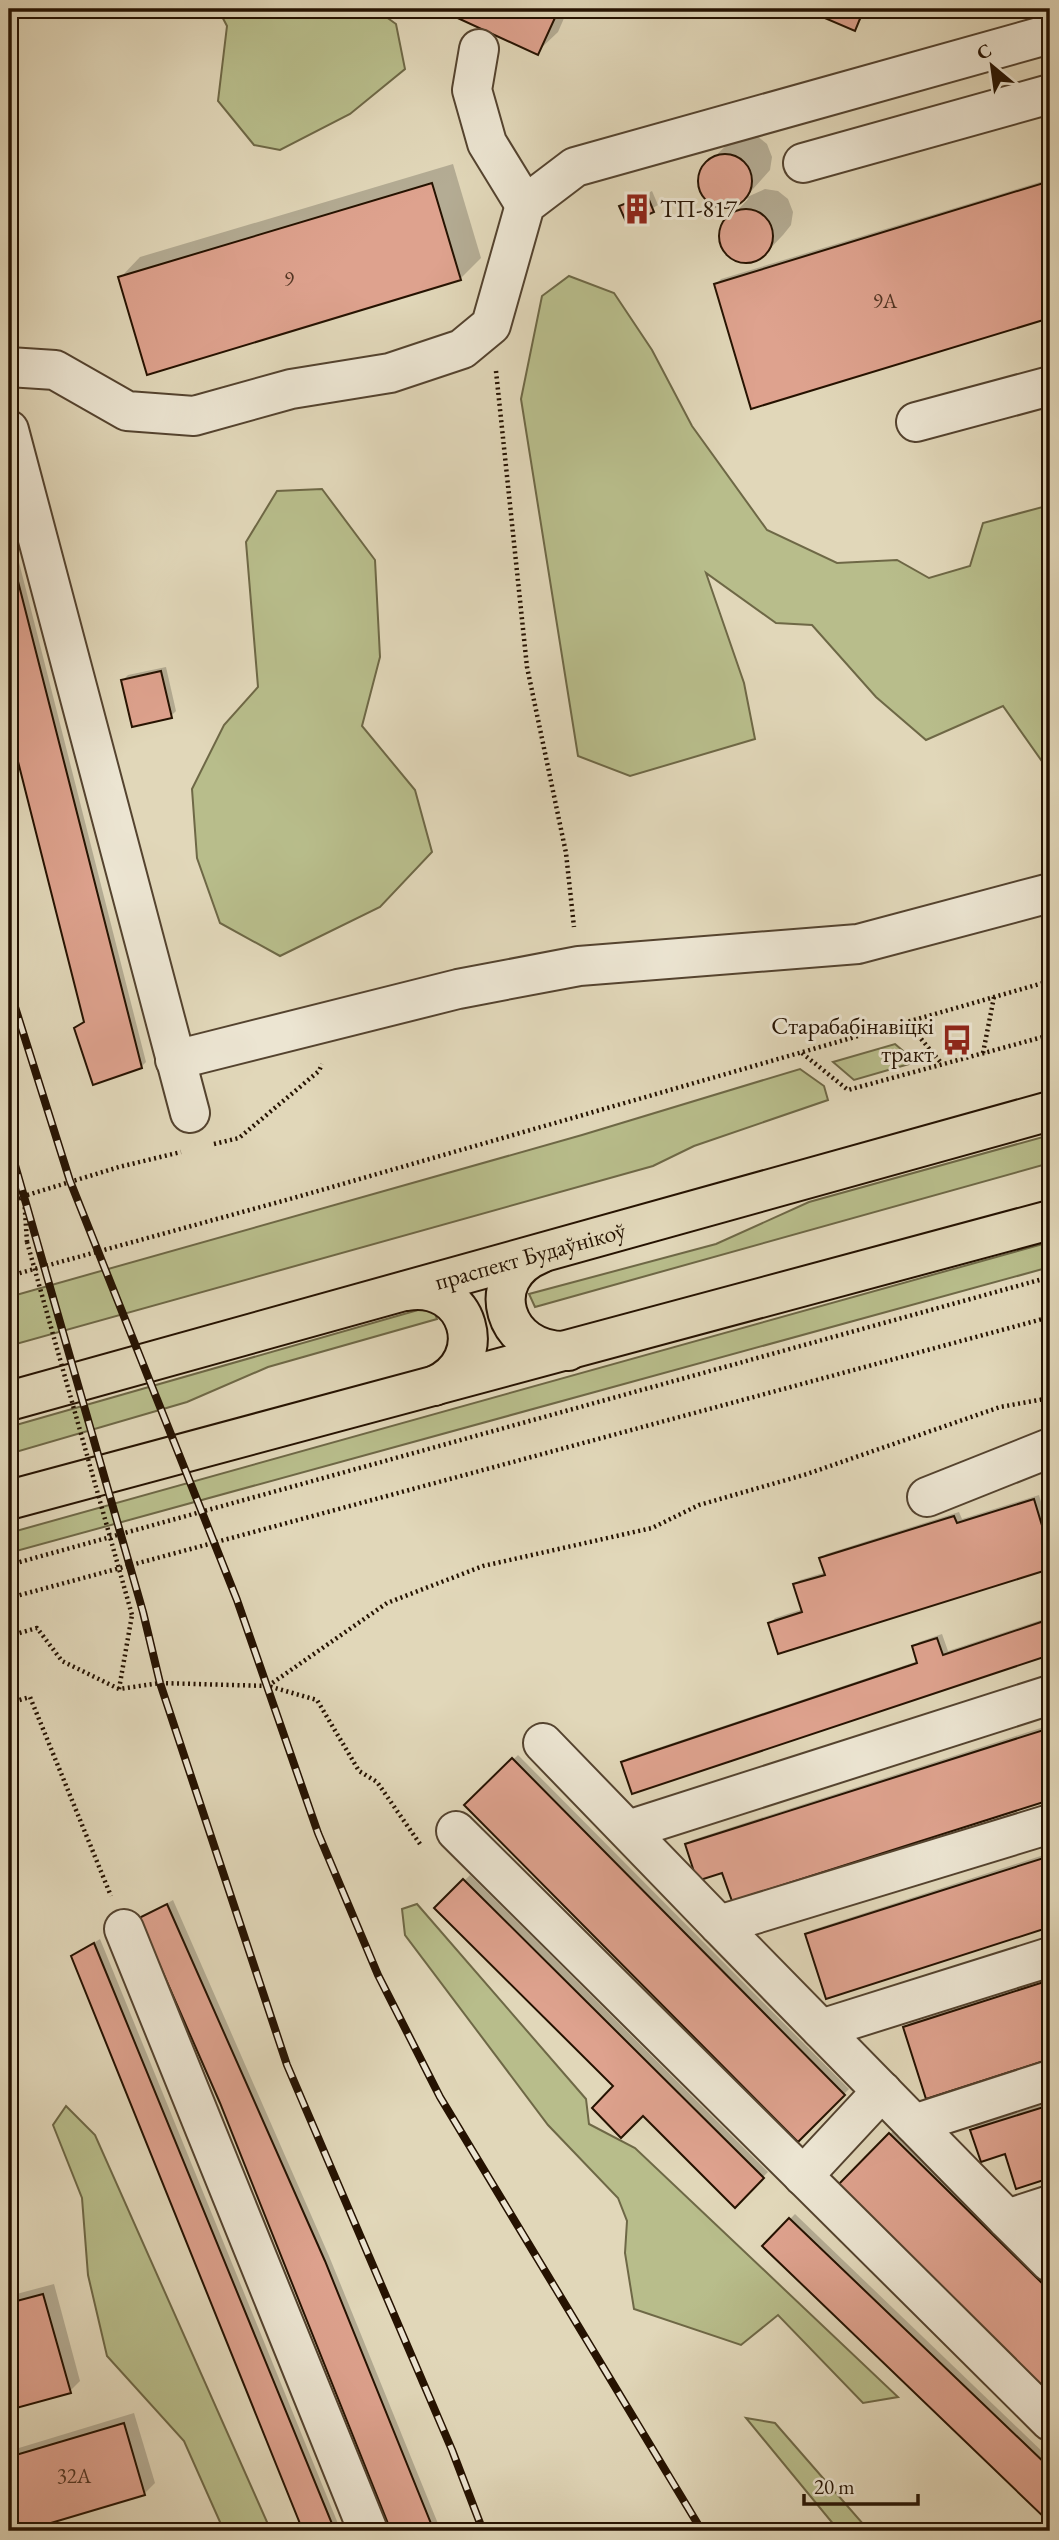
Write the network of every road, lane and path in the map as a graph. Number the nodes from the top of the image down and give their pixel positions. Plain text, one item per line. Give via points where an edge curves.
1 (1050, 34) edge
2 (479, 50) dead end
3 (1050, 94) edge
4 (803, 163) dead end
5 (525, 205) junction
6 (491, 325) junction
7 (9, 366) edge
8 (1050, 386) edge
9 (916, 422) dead end
10 (9, 430) edge
11 (1050, 893) edge
12 (579, 966) junction
13 (1050, 981) edge
14 (994, 997) junction
15 (907, 1022) junction
16 (1050, 1035) edge
17 (802, 1052) junction
18 (983, 1053) junction
19 (175, 1060) junction
20 (943, 1064) junction
21 (1050, 1111) edge
22 (190, 1113) dead end
23 (24, 1196) dead end
24 (9, 1204) edge
25 (1050, 1220) edge
26 (27, 1242) dead end
27 (545, 1252) junction
28 (9, 1276) edge
29 (1050, 1277) edge
30 (402, 1292) junction
31 (1050, 1317) edge
32 (568, 1351) junction
33 (432, 1387) junction
34 (1050, 1398) edge
35 (9, 1401) edge
36 (1050, 1448) edge
37 (927, 1497) dead end
38 (9, 1500) edge
39 (9, 1565) edge
40 (9, 1598) edge
41 (9, 1636) edge
42 (268, 1686) junction
43 (119, 1689) junction
44 (1050, 1695) edge
45 (9, 1703) edge
46 (543, 1743) dead end
47 (1050, 1824) edge
48 (628, 1830) junction
49 (456, 1831) joint
50 (719, 1925) junction
51 (124, 1929) joint
52 (1050, 1957) edge
53 (821, 2029) junction
54 (1050, 2080) edge
55 (882, 2091) junction
56 (914, 2124) junction
57 (803, 2176) junction
58 (1050, 2205) edge
59 (1006, 2219) junction
60 (1050, 2262) edge
61 (1050, 2421) edge
62 (368, 2531) edge

1 - 5 lane via 575,167
2 - 5 lane via 472,90 487,143
3 - 4 lane
5 - 6 lane
6 - 7 lane via 462,349 390,373 291,389 194,416 127,411 55,370
6 - 12 path via 527,667 566,853
8 - 9 lane
10 - 19 lane
11 - 12 lane via 858,944
12 - 19 lane via 407,1001
13 - 14 path
14 - 15 path
14 - 18 path
15 - 17 path
15 - 20 path
16 - 18 path
17 - 20 path via 848,1090
17 - 28 path
18 - 20 path
19 - 22 lane
21 - 27 main road, праспект Будаўнікоў
23 - 24 path
25 - 32 main road
26 - 43 path, bridge via 132,1615
27 - 30 main road, праспект Будаўнікоў
27 - 32 main road via 524,1263 510,1282 507,1313 523,1340 537,1348
29 - 39 path
30 - 33 main road via 434,1292 460,1310 467,1325 467,1348 458,1370
30 - 35 main road, праспект Будаўнікоў
31 - 40 path
32 - 33 main road
33 - 38 main road
34 - 42 path via 1000,1407 807,1474 699,1505 652,1528 483,1566 387,1603
36 - 37 lane
41 - 43 path via 37,1628 62,1661
42 - 43 path via 160,1683
42 - 49 path via 317,1700 359,1771 377,1782 410,1834 434,1859
44 - 48 lane
45 - 51 path via 30,1697
46 - 48 lane
47 - 50 lane
48 - 50 lane
49 - 57 lane
50 - 53 lane
51 - 62 lane
52 - 53 lane
53 - 55 lane
54 - 56 lane
55 - 56 lane
55 - 57 lane
56 - 59 lane
57 - 61 lane
58 - 59 lane
59 - 60 lane

